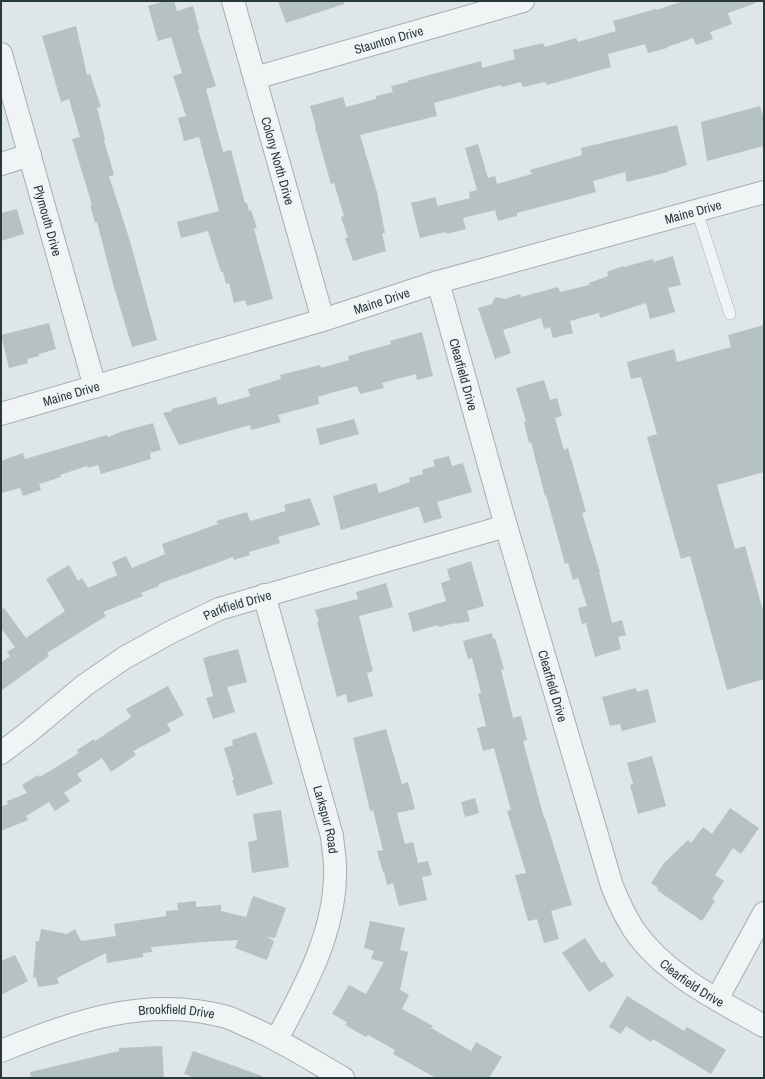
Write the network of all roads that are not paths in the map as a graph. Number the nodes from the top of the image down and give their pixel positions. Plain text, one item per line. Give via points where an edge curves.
1 (232, 1) edge
2 (523, 1) edge
3 (1, 54) edge
4 (255, 78) junction
5 (30, 155) junction
6 (1, 164) edge
7 (764, 192) edge
8 (697, 211) junction
9 (438, 282) junction
10 (730, 314) dead end
11 (323, 320) junction
12 (95, 387) junction
13 (1, 414) edge
14 (506, 526) junction
15 (264, 595) junction
16 (1, 753) edge
17 (764, 914) edge
18 (716, 999) junction
19 (764, 1026) edge
20 (277, 1039) junction
21 (1, 1051) edge
22 (343, 1078) edge

1 - 4 street, Colony North Drive
2 - 4 street, Staunton Drive
3 - 5 street, Plymouth Drive
4 - 11 street, Colony North Drive
5 - 6 street
5 - 12 street, Plymouth Drive
7 - 8 street, Maine Drive
8 - 9 street, Maine Drive
8 - 10 lane
9 - 11 street, Maine Drive
9 - 14 street, Clearfield Drive
11 - 12 street, Maine Drive
12 - 13 street, Maine Drive
14 - 15 street, Parkfield Drive
14 - 18 street, Clearfield Drive via 612,886 623,911 655,954 681,976
15 - 16 street, Parkfield Drive via 219,609 124,658 85,685
15 - 20 street, Larkspur Road via 332,836 336,876 332,911 321,951
17 - 18 street
18 - 19 street, Clearfield Drive
20 - 21 street, Brookfield Drive via 228,1017 189,1009 157,1008 119,1012 86,1020 46,1032
20 - 22 street, Brookfield Drive

